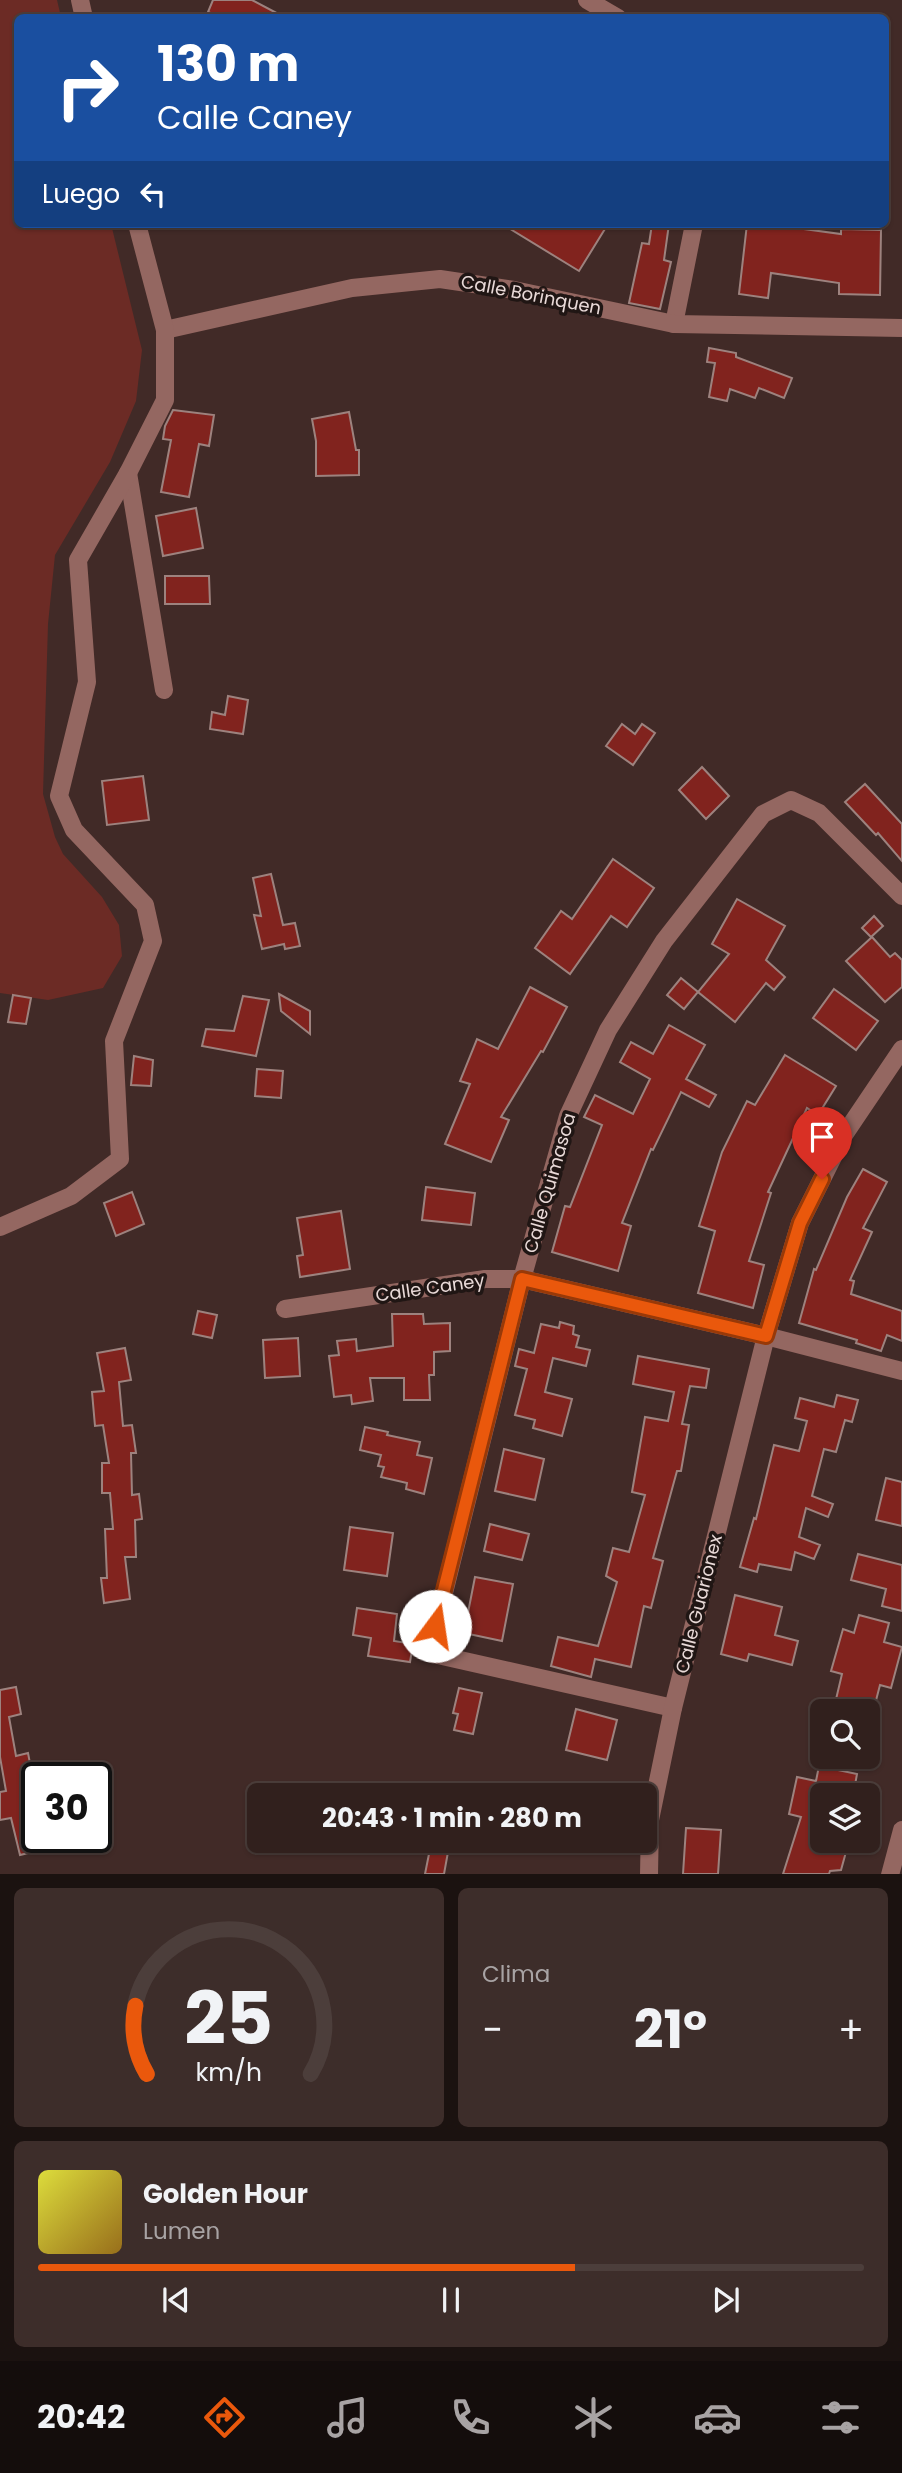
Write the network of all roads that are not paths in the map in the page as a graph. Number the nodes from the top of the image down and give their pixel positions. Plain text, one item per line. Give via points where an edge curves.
1 (587, 0) edge
2 (611, 14) edge
3 (138, 228) edge
4 (693, 228) edge
5 (674, 324) junction
6 (902, 328) edge
7 (165, 330) junction
8 (128, 473) junction
9 (164, 690) dead end
10 (902, 896) edge
11 (902, 1049) edge
12 (0, 1227) edge
13 (522, 1279) junction
14 (285, 1309) dead end
15 (766, 1336) junction
16 (902, 1371) edge
17 (673, 1708) junction
18 (901, 1834) edge
19 (649, 1874) edge
20 (890, 1874) edge

1 - 2 street
3 - 7 street
4 - 5 street
5 - 6 street, Calle Borinquen
5 - 7 street, Calle Borinquen via 440,279 352,288
7 - 8 street via 165,400
8 - 9 street
8 - 12 street via 78,560 87,682 58,796 74,831 145,905 153,941 114,1041 120,1159 72,1196
10 - 13 street, Calle Quimasoa via 819,813 791,800 763,814 664,941 608,1030 568,1116
11 - 15 street, Calle Guarionex via 844,1135 800,1223
13 - 14 street, Calle Caney via 485,1279
13 - 15 street, Calle Caney
13 - 17 street, Calle Quimasoa via 429,1653
15 - 16 street, Calle Caney
15 - 17 street, Calle Guarionex
17 - 19 street, Calle Guarionex via 650,1820
18 - 20 street

